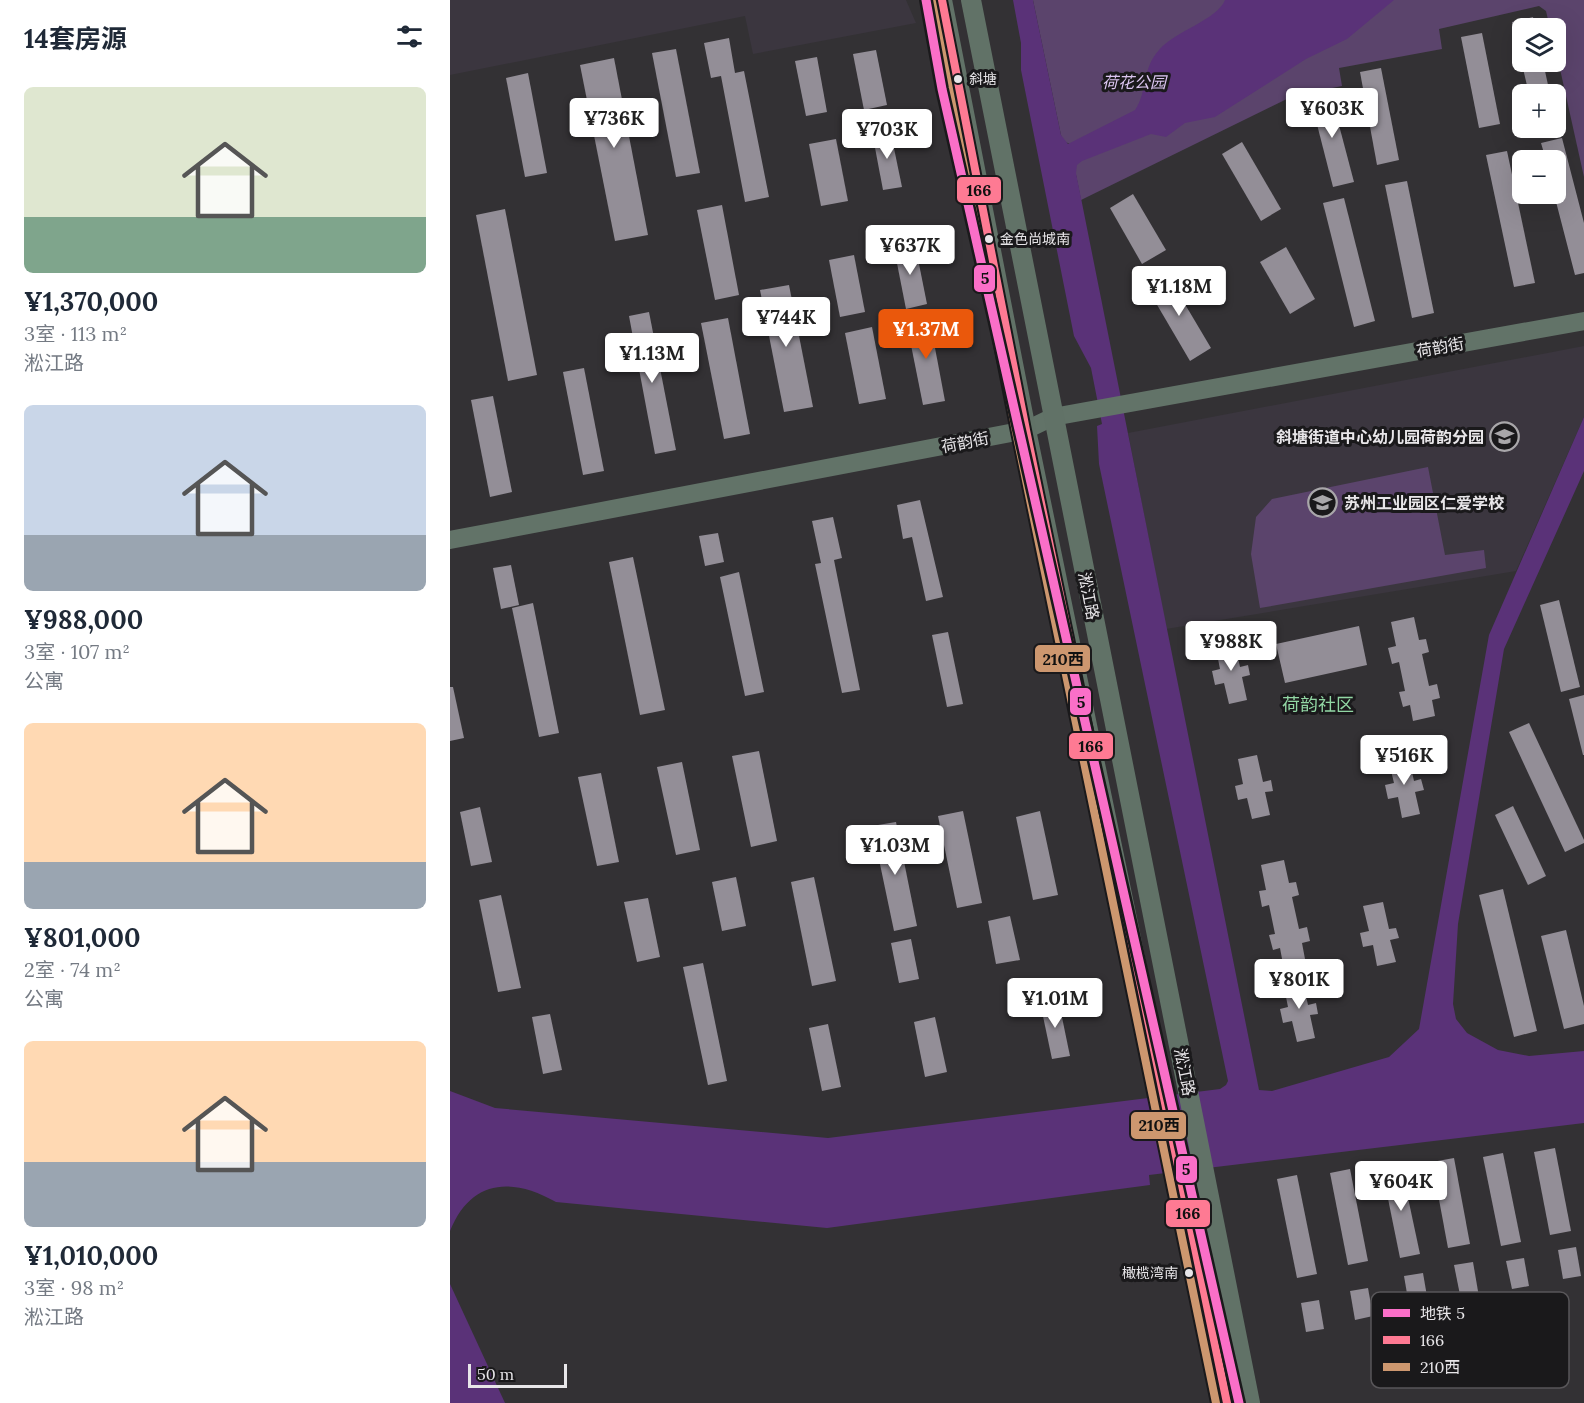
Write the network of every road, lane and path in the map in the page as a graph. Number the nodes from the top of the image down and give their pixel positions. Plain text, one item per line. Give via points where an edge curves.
1 (942, 0) edge
2 (971, 0) edge
3 (1584, 321) edge
4 (1053, 417) junction
5 (1026, 430) junction
6 (450, 540) edge
7 (1227, 1403) edge
8 (1250, 1403) edge

1 - 5 main road, 淞江路
2 - 4 main road, 淞江路
3 - 4 street, 荷韵街
4 - 5 street, 荷韵街
4 - 8 main road, 淞江路
5 - 6 street, 荷韵街
5 - 7 main road, 淞江路

